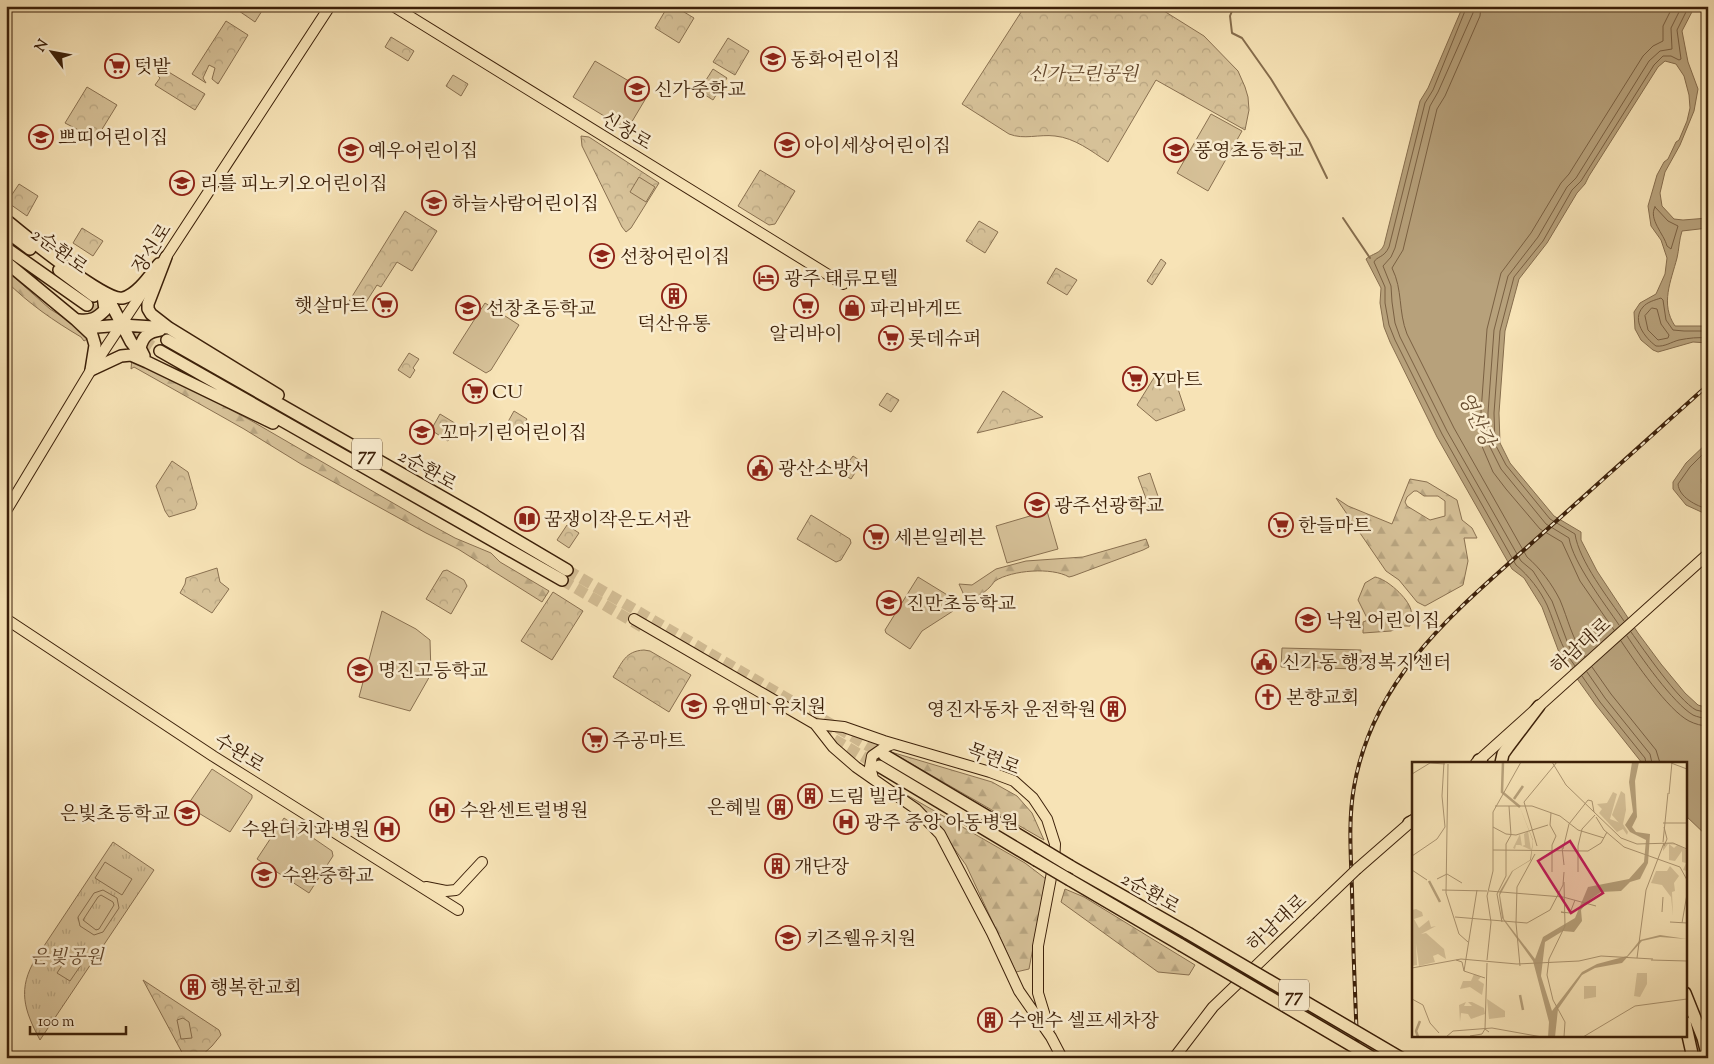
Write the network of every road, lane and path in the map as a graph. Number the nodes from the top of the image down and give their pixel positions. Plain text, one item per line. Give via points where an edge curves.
1 (330, 6) edge
2 (393, 6) edge
3 (6, 220) edge
4 (6, 232) edge
5 (6, 248) edge
6 (166, 257) junction
7 (6, 262) edge
8 (843, 284) dead end
9 (94, 298) junction
10 (75, 319) junction
11 (122, 325) junction
12 (168, 334) junction
13 (160, 351) tunnel mouth
14 (147, 362) junction
15 (91, 370) junction
16 (6, 511) edge
17 (462, 523) junction
18 (1708, 554) edge
19 (6, 619) edge
20 (634, 619) tunnel mouth
21 (1539, 706) junction
22 (815, 724) junction
23 (893, 744) junction
24 (884, 755) tunnel mouth
25 (1479, 762) edge
26 (1501, 762) edge
27 (879, 766) tunnel mouth
28 (873, 778) junction
29 (1412, 821) edge
30 (482, 862) dead end
31 (420, 886) junction
32 (458, 910) dead end
33 (1686, 1001) edge
34 (1689, 1022) edge
35 (1051, 1037) junction
36 (1062, 1058) edge
37 (1174, 1058) edge
38 (1372, 1058) edge
39 (1401, 1058) edge
40 (1692, 1058) edge
41 (1700, 1058) edge
42 (1708, 1058) edge

1 - 6 main road, 장신로
2 - 8 main road, 신창로
3 - 9 highway
4 - 9 highway, 2순환로
5 - 9 highway, 2순환로
6 - 9 highway via 140,287 125,298
6 - 11 main road, 장신로
6 - 12 highway, 2순환로 via 148,308
7 - 10 highway
9 - 10 highway via 105,302 105,310 92,320
9 - 11 highway via 108,298
10 - 11 highway via 92,326
10 - 15 highway via 94,338
11 - 12 highway
11 - 14 highway via 136,351
11 - 15 main road, 장신로
12 - 14 highway via 150,332 142,339 140,348
12 - 17 highway, 2순환로 / 77 via 447,495 564,575
13 - 17 highway, 2순환로 / 77
14 - 15 highway via 121,356
14 - 17 highway via 279,426 431,512
15 - 16 main road, 장신로
18 - 21 main road, 하남대로
19 - 31 main road, 수완로 via 213,756
20 - 22 main road, 목련로
21 - 25 main road, 하남대로
21 - 26 highway
22 - 23 main road, 목련로 via 844,727
22 - 28 main road, 목련로 via 833,747
23 - 28 main road via 872,756 870,768
23 - 35 main road, 목련로 via 957,761 1014,782 1033,798 1047,819 1054,844 1054,862 1038,946 1038,993
24 - 39 highway, 2순환로 / 77, bridge
27 - 38 highway, 2순환로 / 77, bridge
28 - 35 main road, 목련로 via 916,809 940,834 1019,991
29 - 37 main road, 하남대로, bridge via 1212,1007
30 - 31 main road via 453,891
31 - 32 main road, 수완로
33 - 34 highway
34 - 40 highway
34 - 41 highway
34 - 42 highway via 1703,1038
35 - 36 main road, 목련로

